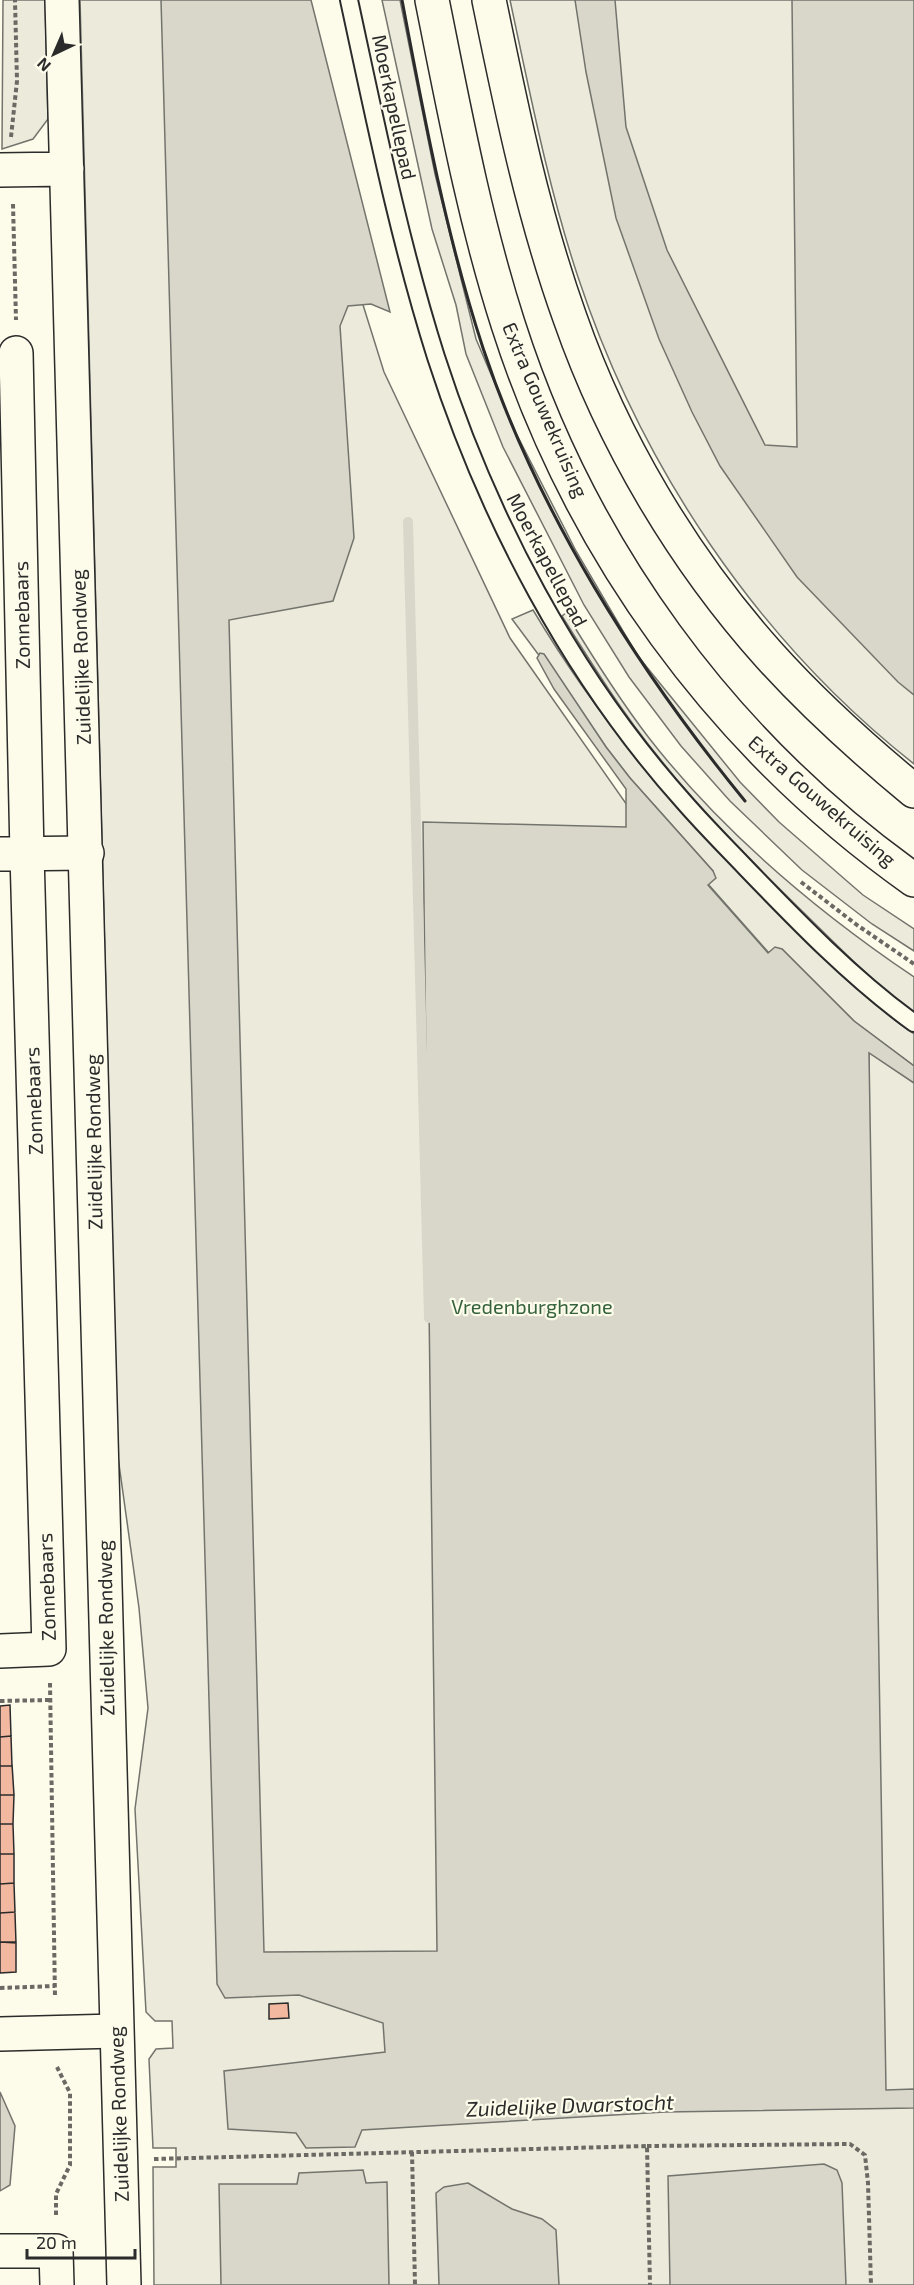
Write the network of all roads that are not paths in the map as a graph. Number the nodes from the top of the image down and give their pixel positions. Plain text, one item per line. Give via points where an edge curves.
1 (62, 0) edge
2 (349, 0) edge
3 (432, 0) edge
4 (489, 0) edge
5 (6, 170) edge
6 (67, 170) junction
7 (16, 353) road end
8 (914, 791) edge
9 (87, 853) junction
10 (14, 854) edge
11 (914, 880) edge
12 (914, 1023) edge
13 (0, 1651) edge
14 (116, 2031) junction
15 (0, 2034) edge
16 (0, 2251) edge
17 (57, 2285) edge
18 (124, 2285) edge

1 - 6 main road, Zuidelijke Rondweg
2 - 12 lane, Moerkapellepad via 401,232 437,359 498,516 545,607 607,704 684,802 854,975
3 - 11 main road, Extra Gouwekruising via 473,197 508,324 535,397 583,504 649,612 714,699 807,794
4 - 8 main road via 517,131 550,257 570,320 622,439 689,552 762,646 816,705
5 - 6 main road
6 - 9 main road, Zuidelijke Rondweg
7 - 10 main road, Zonnebaars
9 - 10 main road
9 - 14 main road, Zuidelijke Rondweg
10 - 13 main road, Zonnebaars via 49,1649
14 - 15 main road
14 - 18 main road, Zuidelijke Rondweg
16 - 17 main road via 56,2251

